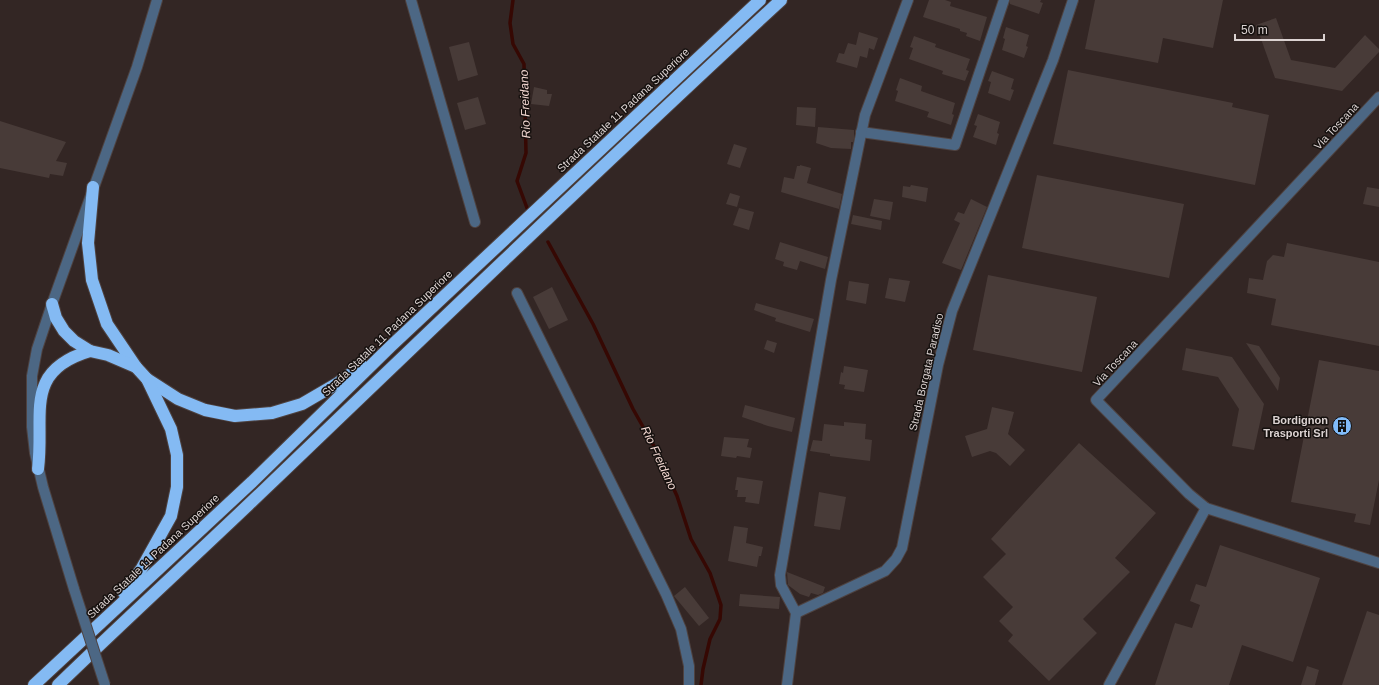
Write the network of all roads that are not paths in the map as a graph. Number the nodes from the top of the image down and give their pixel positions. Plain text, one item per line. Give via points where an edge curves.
1 (157, 0) edge
2 (411, 0) edge
3 (760, 0) edge
4 (781, 0) edge
5 (908, 0) edge
6 (1004, 0) edge
7 (1073, 0) edge
8 (1379, 97) edge
9 (861, 132) junction
10 (93, 187) junction
11 (475, 222) dead end
12 (517, 293) dead end
13 (52, 304) junction
14 (391, 346) junction
15 (90, 351) junction
16 (136, 367) junction
17 (147, 379) junction
18 (38, 468) junction
19 (1206, 508) junction
20 (1379, 563) edge
21 (796, 613) junction
22 (108, 614) junction
23 (34, 685) edge
24 (58, 685) edge
25 (105, 685) edge
26 (689, 685) edge
27 (787, 685) edge
28 (1109, 685) edge

1 - 10 street via 137,67
2 - 11 street
3 - 14 highway, Strada Statale 11 Padana Superiore
4 - 24 highway via 477,285
5 - 9 street
6 - 9 street via 955,145
7 - 21 street, Strada Borgata Paradiso via 1053,60 952,312 938,365 902,548 885,571
8 - 19 street, Via Toscana via 1096,400
9 - 21 street via 831,280 780,575 781,586
10 - 13 street
10 - 16 highway via 88,243 92,280 107,324
12 - 26 street via 682,628 689,666
13 - 15 highway via 56,318 64,330 74,341
13 - 18 street via 37,349 32,376 32,427
14 - 17 highway via 338,383 302,404 272,413 235,416 205,410 178,399
14 - 22 highway, Strada Statale 11 Padana Superiore via 252,482
15 - 16 highway via 108,355
15 - 18 highway via 62,362 44,384 40,400
16 - 17 highway
17 - 22 highway via 171,429 177,455 177,487 171,516 142,568
18 - 25 street, bridge
19 - 20 street, Via Toscana
19 - 28 street
21 - 27 street
22 - 23 highway, Strada Statale 11 Padana Superiore

